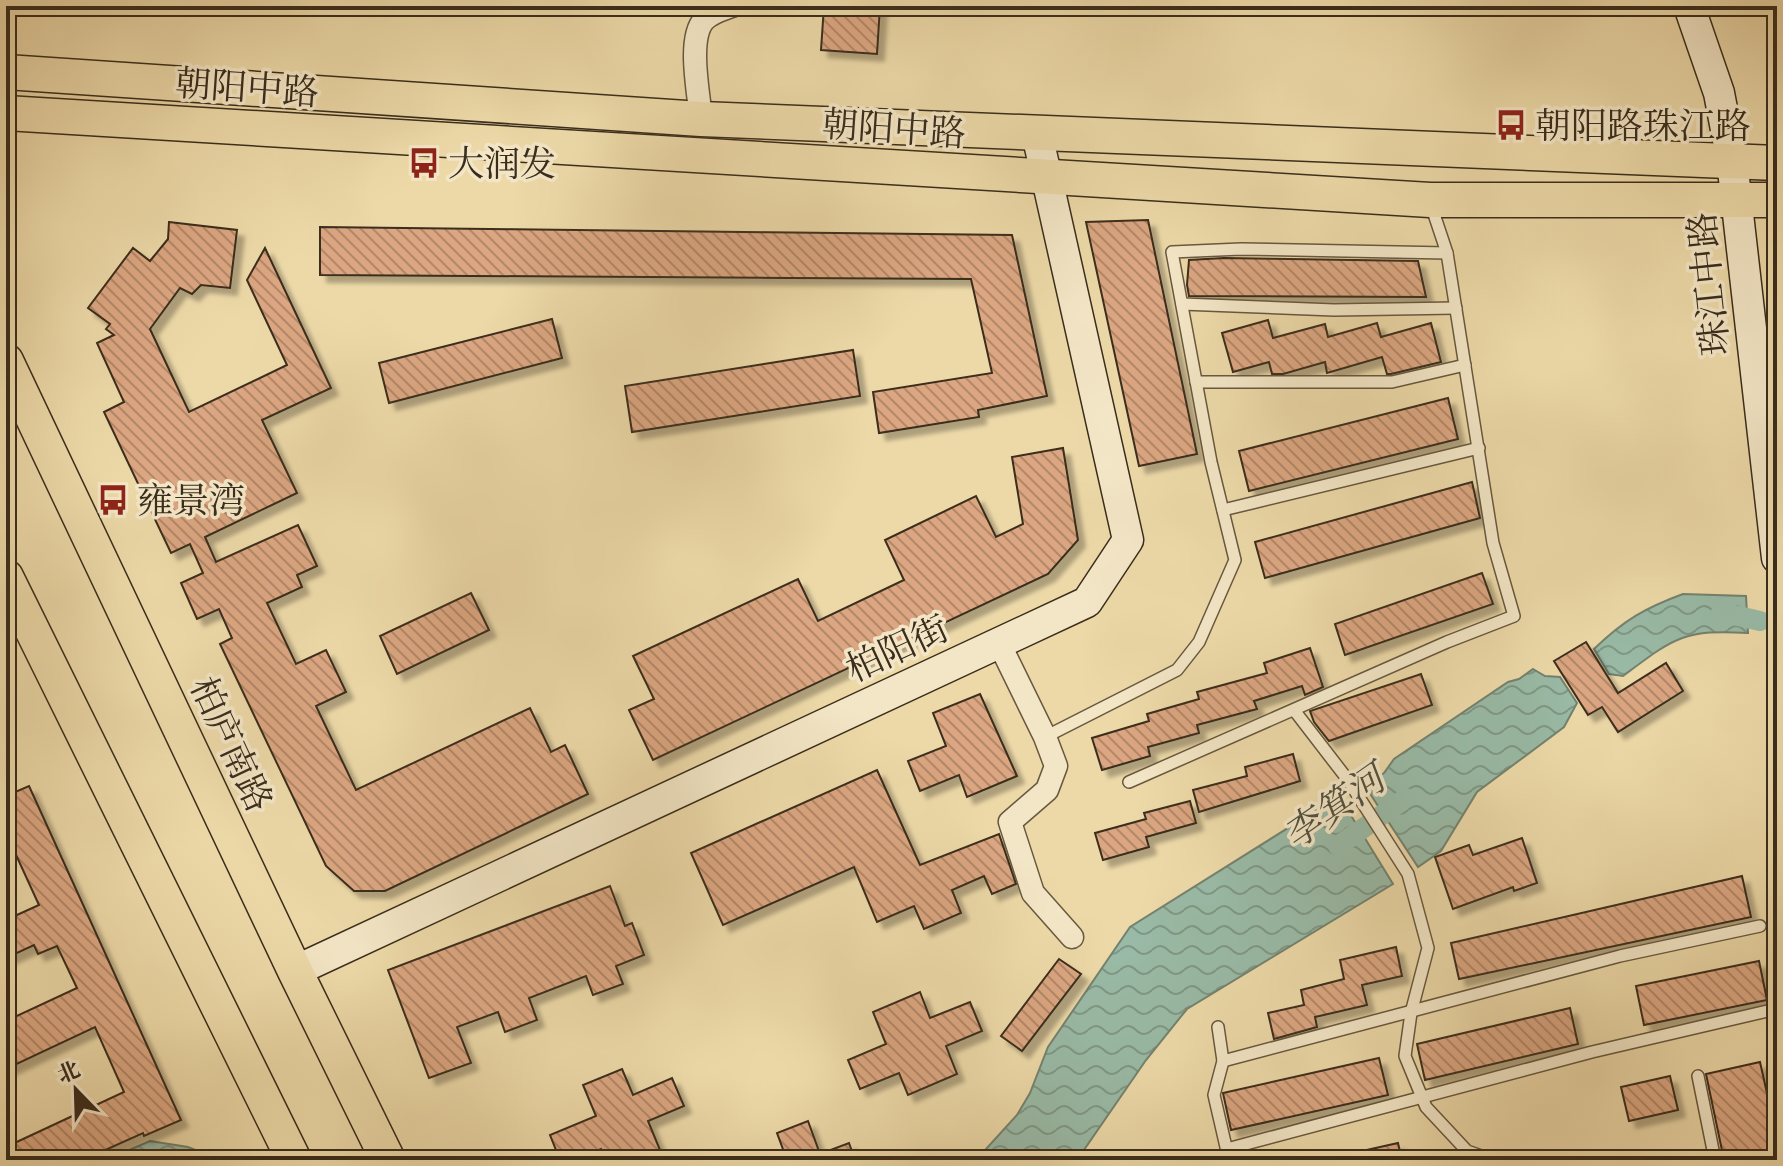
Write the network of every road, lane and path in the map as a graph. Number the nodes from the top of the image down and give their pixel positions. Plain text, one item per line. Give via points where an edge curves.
1 (732, 6) edge
2 (1689, 6) edge
3 (6, 72) edge
4 (9, 116) edge
5 (701, 119) junction
6 (1037, 134) junction
7 (1732, 161) junction
8 (1777, 163) edge
9 (1047, 177) junction
10 (1737, 199) junction
11 (1430, 200) junction
12 (1777, 200) edge
13 (1447, 253) junction
14 (1182, 304) junction
15 (1456, 308) junction
16 (6, 361) edge
17 (1465, 365) junction
18 (1196, 382) junction
19 (1479, 448) junction
20 (1223, 510) junction
21 (1777, 558) edge
22 (6, 577) edge
23 (999, 643) junction
24 (1294, 710) junction
25 (1045, 737) junction
26 (1129, 782) dead end
27 (1760, 926) dead end
28 (1072, 937) dead end
29 (295, 971) junction
30 (1776, 1009) edge
31 (1411, 1013) junction
32 (1218, 1027) dead end
33 (1223, 1061) junction
34 (1698, 1076) dead end
35 (1422, 1099) junction
36 (1228, 1154) edge
37 (294, 1160) edge
38 (388, 1160) edge
39 (1493, 1160) edge
40 (1715, 1160) edge

1 - 5 street via 702,22 694,40
2 - 7 street, 珠江中路 via 1719,93
3 - 5 main road, 朝阳中路
4 - 9 main road, 朝阳中路
5 - 6 main road, 朝阳中路
6 - 7 main road, 朝阳中路
6 - 9 street, 柏阳街
7 - 8 main road, 朝阳中路
7 - 10 street, 珠江中路
9 - 11 main road, 朝阳中路
9 - 23 street, 柏阳街 via 1128,540 1087,602
10 - 11 main road, 朝阳中路
10 - 12 main road, 朝阳中路
10 - 21 street, 珠江中路
11 - 13 lane
13 - 14 lane via 1172,252
13 - 15 lane
14 - 15 lane
14 - 18 lane
15 - 17 lane
16 - 29 main road, 柏庐南路
17 - 18 lane via 1392,382
17 - 19 lane
18 - 20 lane
19 - 20 lane
19 - 24 lane via 1493,543 1514,616
20 - 25 lane via 1235,560 1199,642 1177,670
22 - 37 main road
23 - 25 street
23 - 29 street, 柏阳街
24 - 26 lane
24 - 31 lane via 1352,785 1408,874 1428,948
25 - 28 street via 1056,766 1047,790 1010,822 1033,893
27 - 31 lane via 1620,956
29 - 38 main road, 柏庐南路
30 - 35 lane
31 - 33 lane
31 - 35 lane via 1405,1056
32 - 33 lane
33 - 36 lane via 1214,1095
34 - 40 lane
35 - 36 lane
35 - 39 lane via 1467,1151

